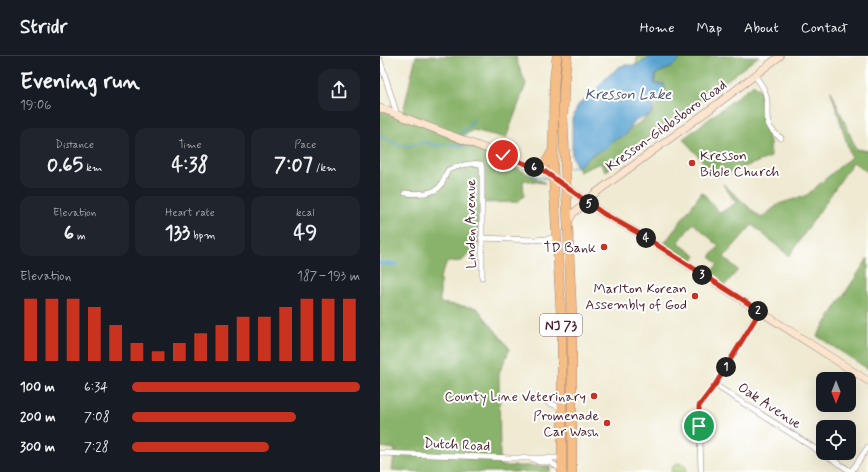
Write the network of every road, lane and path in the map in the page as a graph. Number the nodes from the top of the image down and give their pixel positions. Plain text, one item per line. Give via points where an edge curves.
1 (557, 56) edge
2 (568, 56) edge
3 (780, 56) edge
4 (380, 60) edge
5 (754, 75) junction
6 (380, 108) edge
7 (397, 115) junction
8 (781, 138) dead end
9 (554, 149) junction
10 (532, 166) junction
11 (553, 178) junction
12 (566, 187) junction
13 (405, 193) dead end
14 (587, 202) junction
15 (568, 225) junction
16 (481, 238) junction
17 (557, 238) junction
18 (482, 277) dead end
19 (760, 311) junction
20 (868, 380) edge
21 (715, 385) junction
22 (562, 393) junction
23 (562, 411) junction
24 (868, 447) edge
25 (380, 453) edge
26 (532, 458) junction
27 (562, 458) junction
28 (566, 472) edge
29 (701, 472) edge
30 (851, 472) edge

1 - 9 highway, NJ 73 via 554,83
2 - 12 highway, NJ 73 via 563,116
3 - 5 street, Kresson-Gibbsboro Road
4 - 7 street
5 - 8 street via 765,93 769,126 772,132
5 - 14 street, Kresson-Gibbsboro Road via 594,194
6 - 7 street
7 - 10 street
9 - 10 highway via 545,163
9 - 11 highway, NJ 73
10 - 11 street
11 - 12 street
11 - 17 highway, NJ 73
12 - 14 street
12 - 15 highway, NJ 73
13 - 16 street, Linden Avenue via 432,192 441,185 448,170 481,164
14 - 15 street, Kresson-Gibbsboro Road via 573,213
14 - 19 street
15 - 28 highway, NJ 73 via 572,317
16 - 17 street
16 - 18 street, Linden Avenue
17 - 22 highway, NJ 73
19 - 20 street
19 - 21 street
21 - 29 street via 699,406
21 - 30 street, Oak Avenue
22 - 23 highway, NJ 73
22 - 23 street via 547,402
23 - 27 highway, NJ 73
24 - 30 street
25 - 26 street, Dutch Road
26 - 27 street, Dutch Road
26 - 28 street, Dutch Road via 539,462 550,462
27 - 28 highway, NJ 73

